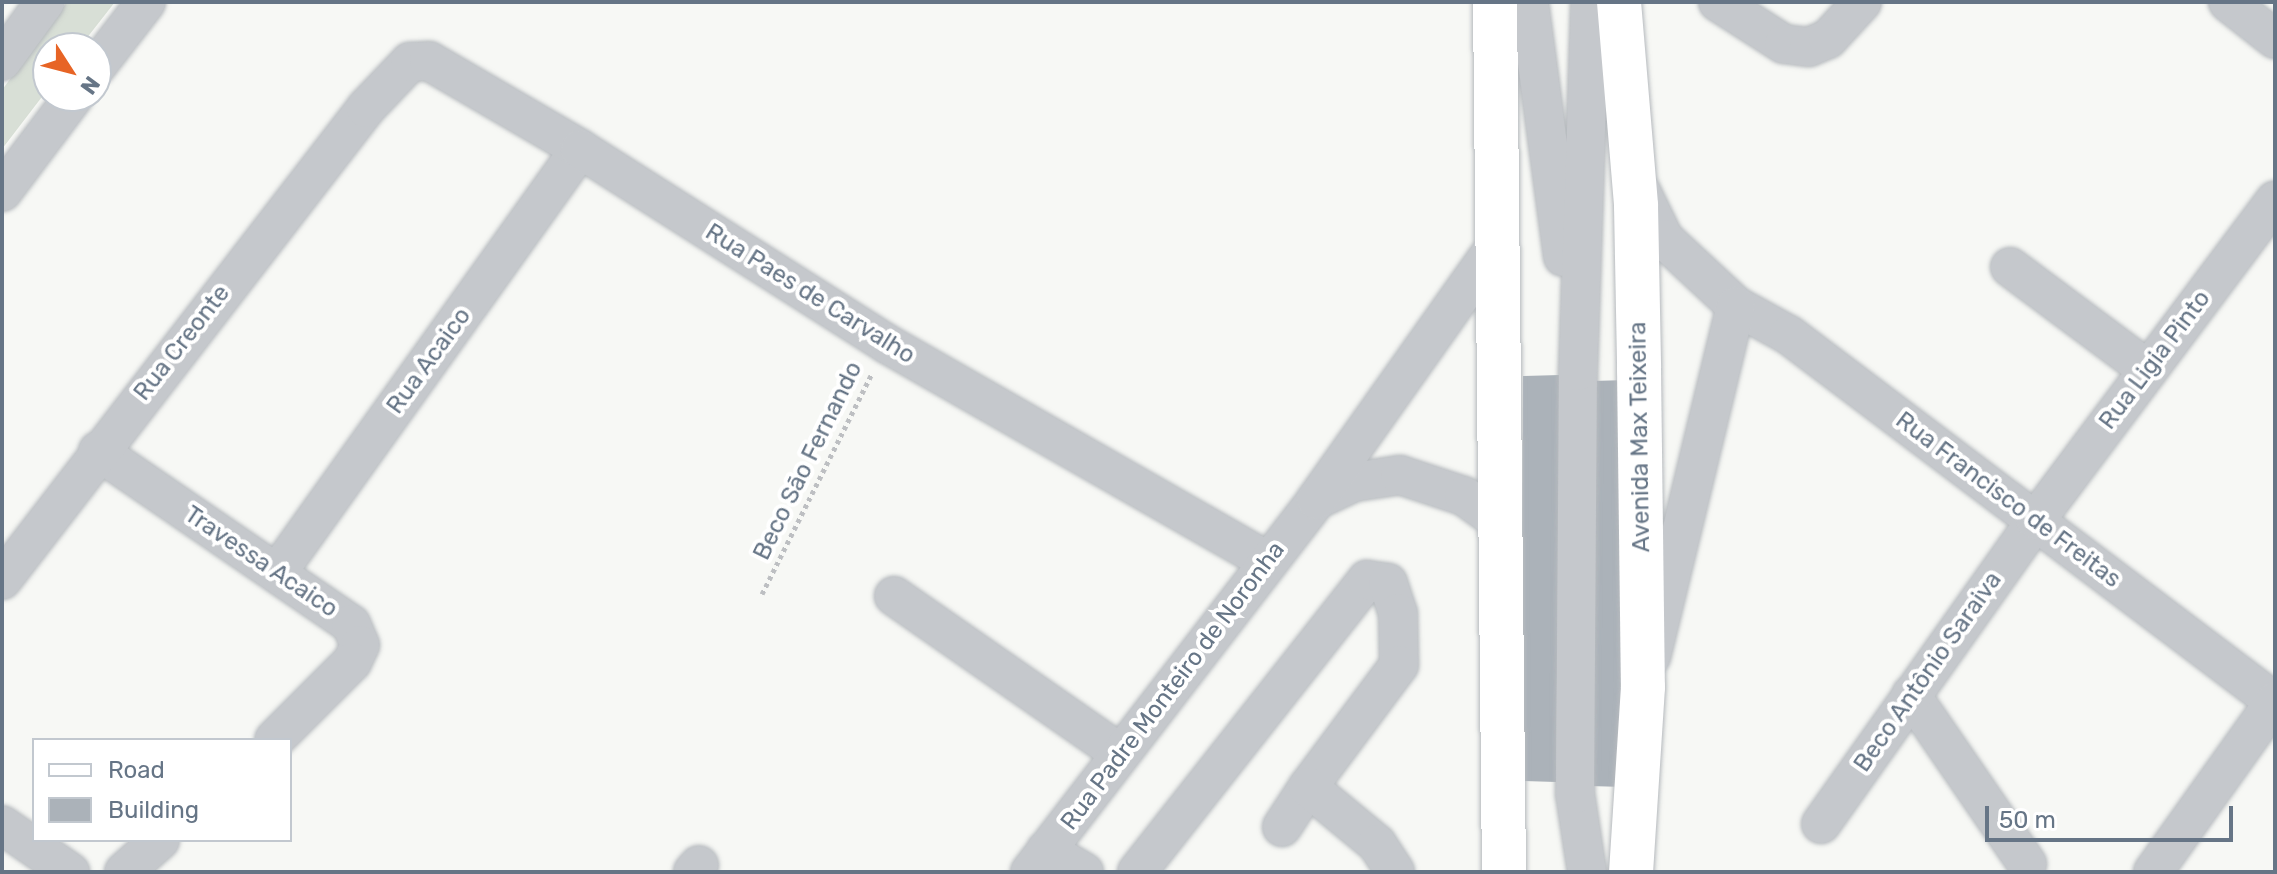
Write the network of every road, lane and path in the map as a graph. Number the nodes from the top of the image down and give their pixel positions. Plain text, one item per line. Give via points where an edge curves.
1 (45, 2) edge
2 (146, 2) edge
3 (1495, 2) edge
4 (1529, 2) edge
5 (1590, 2) edge
6 (1619, 2) edge
7 (1718, 2) edge
8 (1862, 2) edge
9 (2228, 2) edge
10 (2275, 39) edge
11 (112, 46) edge
12 (2, 61) edge
13 (366, 108) joint
14 (62, 112) edge
15 (580, 149) junction
16 (1634, 177) junction
17 (2, 192) edge
18 (2275, 201) edge
19 (1497, 244) junction
20 (2010, 267) dead end
21 (1736, 306) junction
22 (887, 344) junction
23 (2148, 370) junction
24 (1578, 371) junction
25 (98, 451) junction
26 (1316, 500) junction
27 (2036, 520) junction
28 (1500, 522) junction
29 (1267, 561) junction
30 (277, 573) junction
31 (2, 580) edge
32 (762, 594) dead end
33 (894, 596) dead end
34 (1643, 687) junction
35 (1911, 695) junction
36 (2275, 701) edge
37 (276, 738) edge
38 (1120, 753) junction
39 (1308, 787) junction
40 (1575, 794) junction
41 (1821, 824) dead end
42 (2, 825) edge
43 (1282, 827) dead end
44 (158, 842) edge
45 (1038, 861) edge
46 (2027, 864) dead end
47 (70, 872) edge
48 (124, 872) edge
49 (1084, 872) edge
50 (1137, 872) edge
51 (1395, 872) edge
52 (1504, 872) edge
53 (1560, 872) edge
54 (1587, 872) edge
55 (1631, 872) edge
56 (2153, 872) edge

1 - 12 street
2 - 11 street
3 - 19 main road
4 - 24 street
5 - 24 street
6 - 16 main road, Avenida Max Teixeira
7 - 8 street via 1784,44 1809,47 1828,39
9 - 10 street
13 - 15 street, Rua Paes de Carvalho via 410,62 429,61
13 - 25 street, Rua Creonte
14 - 17 street
15 - 22 street, Rua Paes de Carvalho
15 - 30 street, Rua Acaico
16 - 21 street, Rua Francisco de Freitas via 1664,239
16 - 34 main road, Avenida Max Teixeira
18 - 23 street, Rua Ligia Pinto
19 - 26 street, Rua Padre Monteiro de Noronha
19 - 28 main road
20 - 23 street
21 - 27 street, Rua Francisco de Freitas via 1789,335
21 - 34 street
22 - 29 street, Rua Paes de Carvalho
22 - 32 path, Beco São Fernando
23 - 27 street, Rua Ligia Pinto
24 - 40 street
25 - 30 street, Travessa Acaico
25 - 31 street, Rua Creonte
26 - 28 street, Rua Padre Monteiro de Noronha via 1354,482 1400,475 1464,496
26 - 29 street, Rua Padre Monteiro de Noronha
27 - 35 street, Beco Antônio Saraiva
27 - 36 street, Rua Francisco de Freitas
28 - 52 main road
29 - 38 street, Rua Padre Monteiro de Noronha
30 - 37 street, Travessa Acaico via 351,624 360,645 323,696
33 - 38 street
34 - 55 main road, Avenida Max Teixeira
35 - 41 street, Beco Antônio Saraiva
35 - 46 street
36 - 56 street
38 - 45 street, Rua Padre Monteiro de Noronha
39 - 43 street
39 - 50 street via 1399,665 1398,613 1388,583 1367,580
39 - 51 street via 1377,844
40 - 53 street
40 - 54 street
42 - 47 street
44 - 48 street
45 - 49 street

